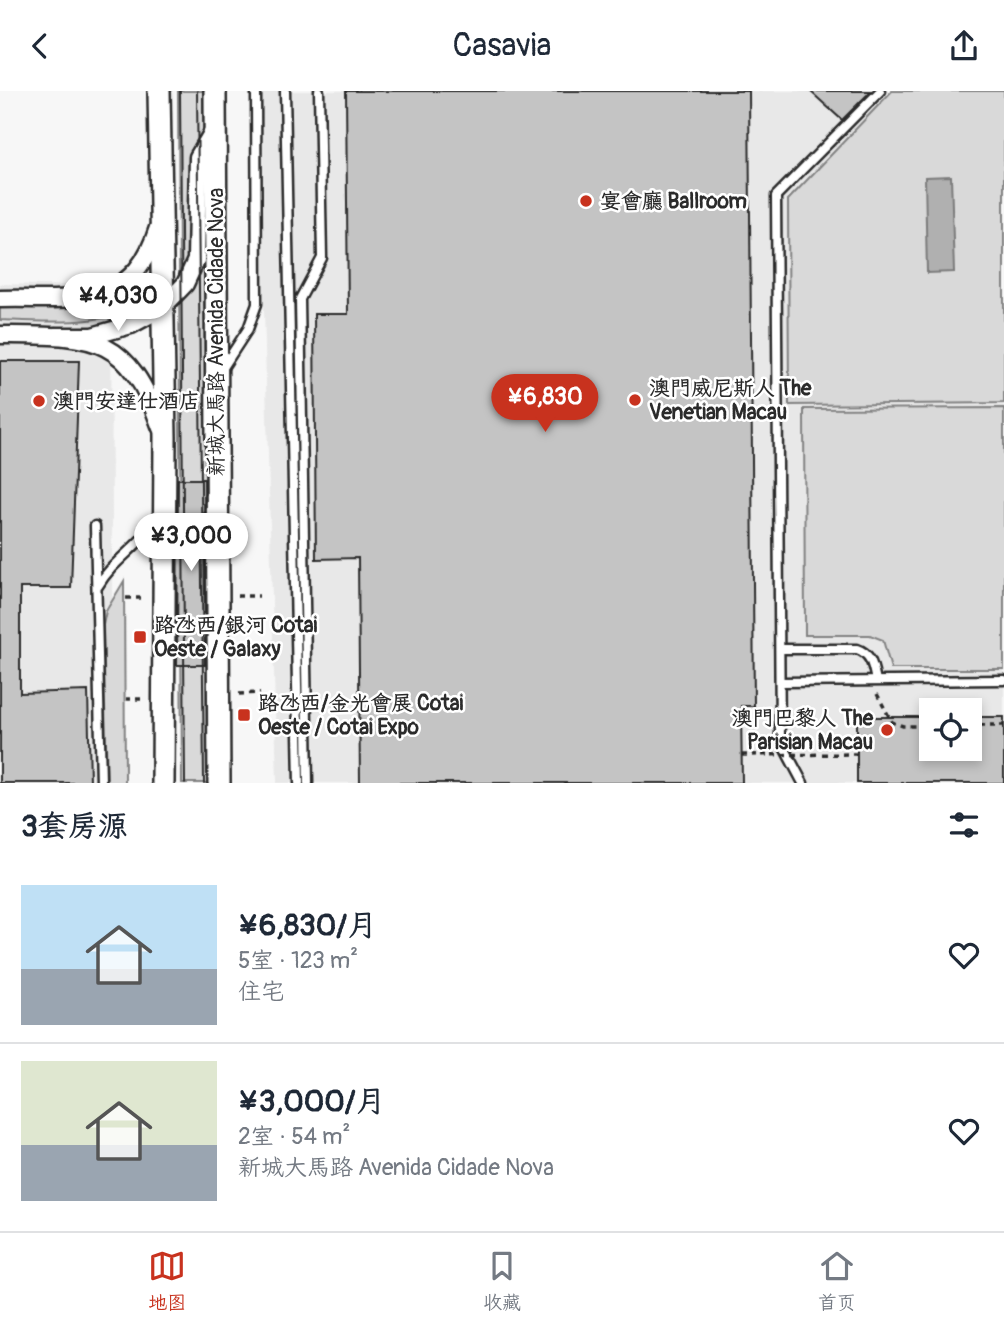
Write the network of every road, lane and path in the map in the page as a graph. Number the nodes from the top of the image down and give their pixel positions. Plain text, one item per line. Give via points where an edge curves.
1 (159, 91) edge
2 (215, 91) edge
3 (256, 91) edge
4 (285, 91) edge
5 (319, 91) edge
6 (880, 91) edge
7 (215, 128) junction
8 (160, 219) junction
9 (0, 299) edge
10 (162, 307) junction
11 (0, 335) edge
12 (55, 336) junction
13 (217, 376) junction
14 (164, 437) junction
15 (163, 505) junction
16 (95, 526) dead end
17 (97, 589) junction
18 (780, 649) junction
19 (1004, 680) edge
20 (876, 681) junction
21 (780, 682) junction
22 (982, 725) edge
23 (1004, 725) edge
24 (919, 726) edge
25 (857, 754) dead end
26 (742, 755) dead end
27 (101, 783) edge
28 (163, 783) edge
29 (219, 783) edge
30 (299, 783) edge
31 (308, 783) edge
32 (803, 783) edge

1 - 8 main road
2 - 7 main road, 新城大馬路 Avenida Cidade Nova
3 - 13 lane via 257,304 248,329
4 - 30 lane
5 - 31 lane via 322,258 300,299
6 - 18 lane via 776,196
7 - 10 street via 196,167 196,260 185,284
7 - 13 main road, 新城大馬路 Avenida Cidade Nova
8 - 9 street via 139,271 116,289 81,297
8 - 10 main road
10 - 12 street via 114,332
10 - 14 main road
11 - 12 street
12 - 14 street via 101,344 129,365 149,397
13 - 29 main road, 新城大馬路 Avenida Cidade Nova
14 - 15 main road
15 - 17 lane via 150,529
15 - 28 main road
16 - 17 lane
17 - 27 lane
18 - 20 lane via 857,649 871,660
18 - 21 lane
19 - 20 lane
20 - 21 lane
20 - 24 path via 876,692 892,722
21 - 32 lane via 780,740
22 - 23 path
25 - 26 path, bridge

